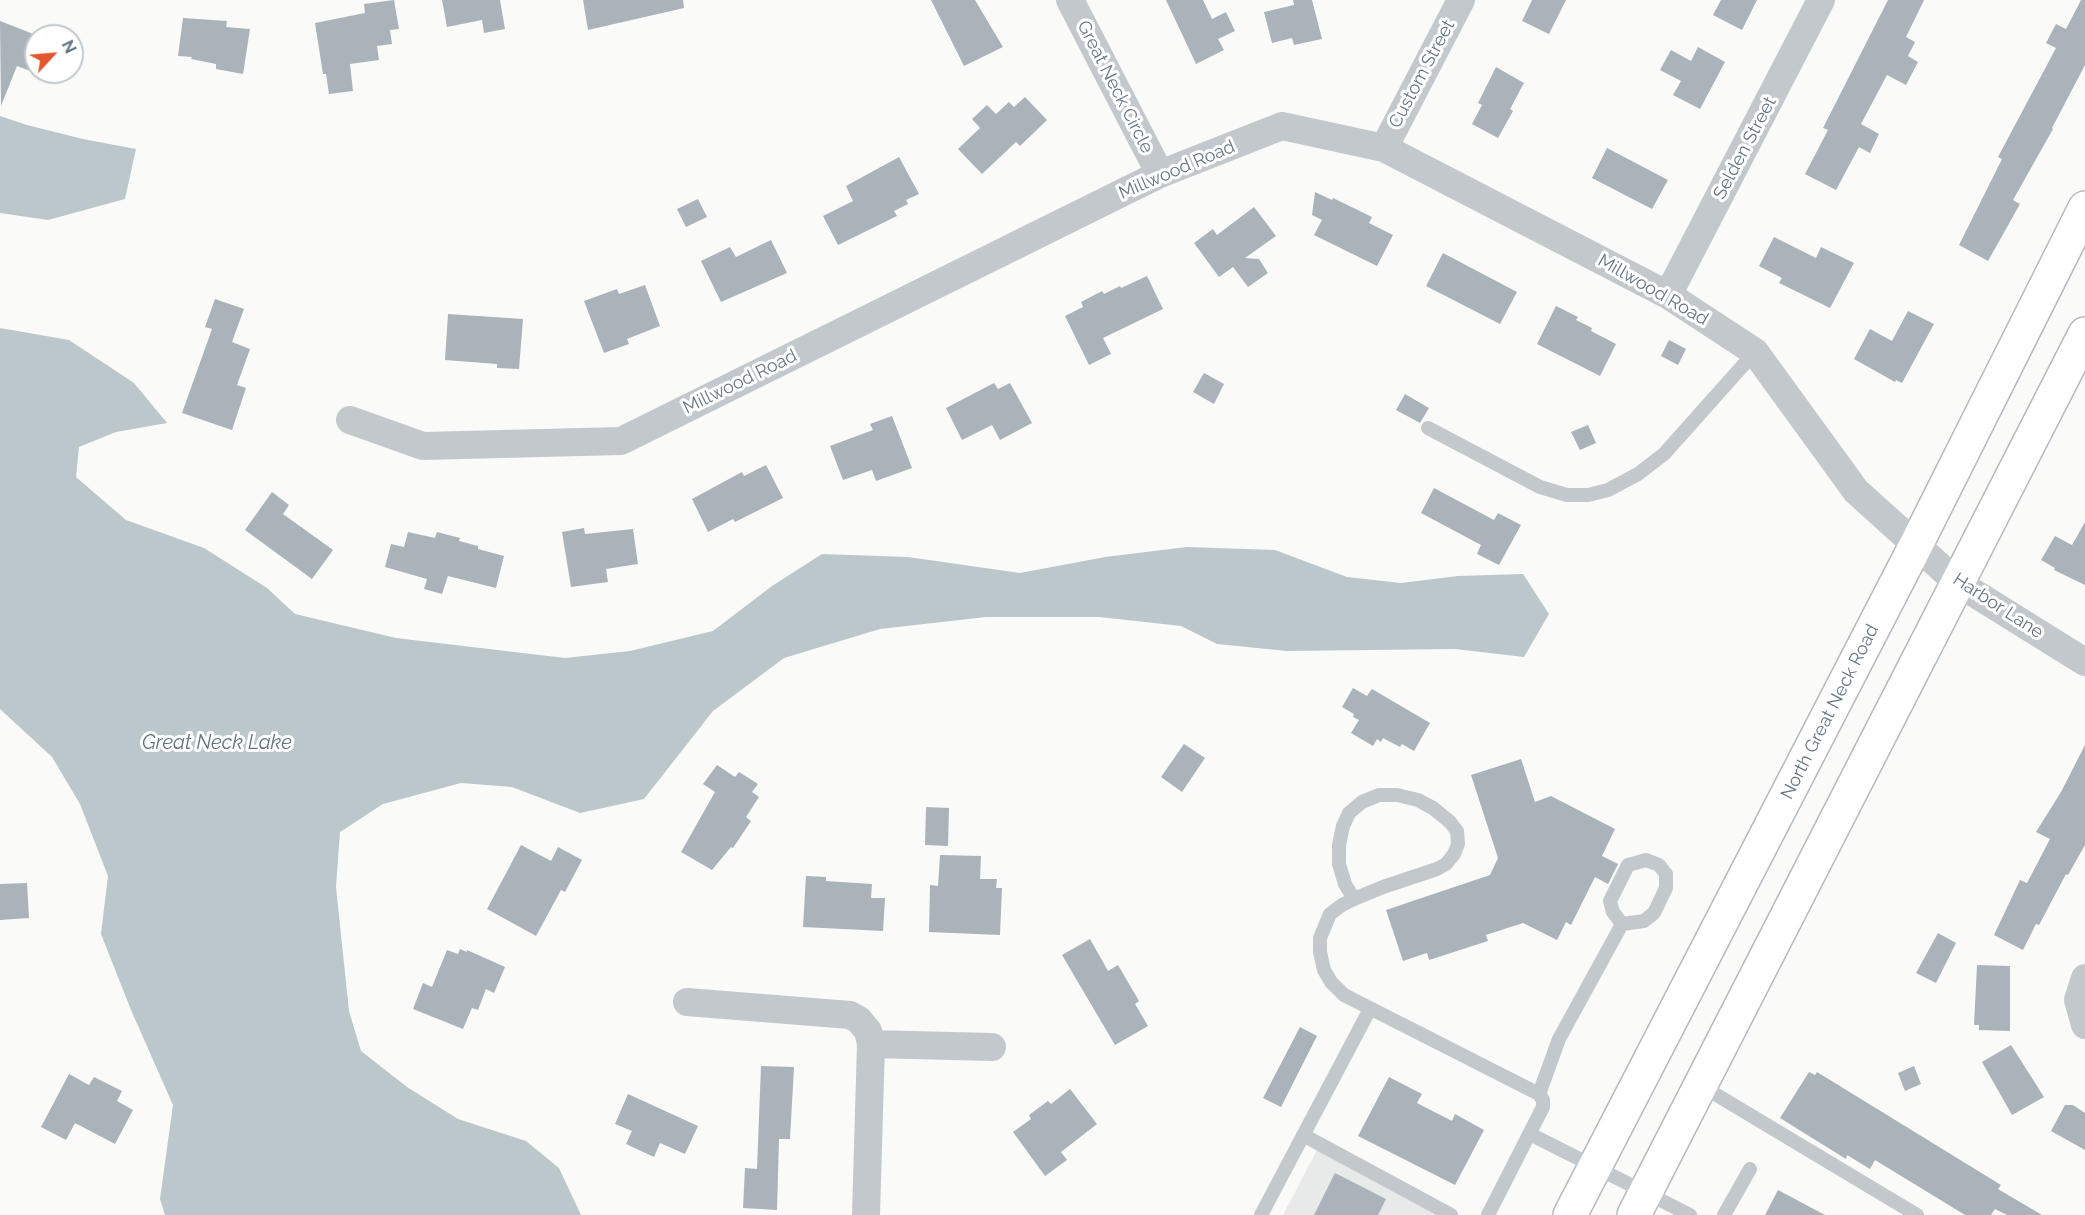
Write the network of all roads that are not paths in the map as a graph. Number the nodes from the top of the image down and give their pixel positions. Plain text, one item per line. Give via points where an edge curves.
1 (1070, 0) edge
2 (1461, 0) edge
3 (1821, 0) edge
4 (1384, 148) junction
5 (1160, 174) junction
6 (2085, 208) edge
7 (1668, 295) junction
8 (2085, 334) edge
9 (1755, 352) junction
10 (350, 420) dead end
11 (1428, 428) dead end
12 (1916, 545) junction
13 (1958, 582) junction
14 (2085, 662) edge
15 (1354, 899) junction
16 (1622, 924) junction
17 (2085, 978) edge
18 (687, 1002) dead end
19 (1370, 1009) junction
20 (2085, 1025) edge
21 (871, 1044) junction
22 (992, 1047) dead end
23 (1700, 1085) junction
24 (1539, 1094) junction
25 (1530, 1134) junction
26 (1303, 1135) junction
27 (1596, 1166) junction
28 (1750, 1169) dead end
29 (1640, 1204) edge
30 (866, 1215) edge
31 (1261, 1215) edge
32 (1451, 1215) edge
33 (1488, 1215) edge
34 (1570, 1215) edge
35 (1690, 1215) edge
36 (1724, 1215) edge
37 (1917, 1215) edge

1 - 5 street, Great Neck Circle
2 - 4 street, Custom Street
3 - 7 street, Selden Street
4 - 5 street, Millwood Road via 1282,126
4 - 7 street, Millwood Road
5 - 10 street, Millwood Road via 621,441 423,446
6 - 12 main road, North Great Neck Road
7 - 9 street, Millwood Road
8 - 13 main road
9 - 11 lane via 1664,454 1638,474 1608,490 1588,495 1567,495 1540,487
9 - 12 street, Millwood Road via 1856,491
12 - 13 street, Harbor Lane
12 - 27 main road, North Great Neck Road
13 - 14 street, Harbor Lane
13 - 23 main road
15 - 15 lane via 1339,864 1339,845 1349,813 1362,802 1378,795 1418,800 1433,808 1457,831 1458,844 1446,864
15 - 19 lane via 1330,914 1320,938 1320,952 1331,982 1344,995
16 - 16 lane via 1644,921 1654,913 1666,888 1666,874 1659,865 1646,860 1628,865 1610,901
16 - 24 lane via 1559,1039
17 - 20 street via 2078,1000
18 - 21 street via 850,1015 868,1031
19 - 24 lane
19 - 26 lane
21 - 22 street
21 - 30 street
23 - 29 main road
23 - 37 lane
24 - 25 lane via 1543,1107
25 - 27 lane
25 - 33 lane
26 - 31 lane
26 - 32 lane
27 - 29 lane
27 - 34 main road, North Great Neck Road
28 - 36 lane
29 - 35 lane

